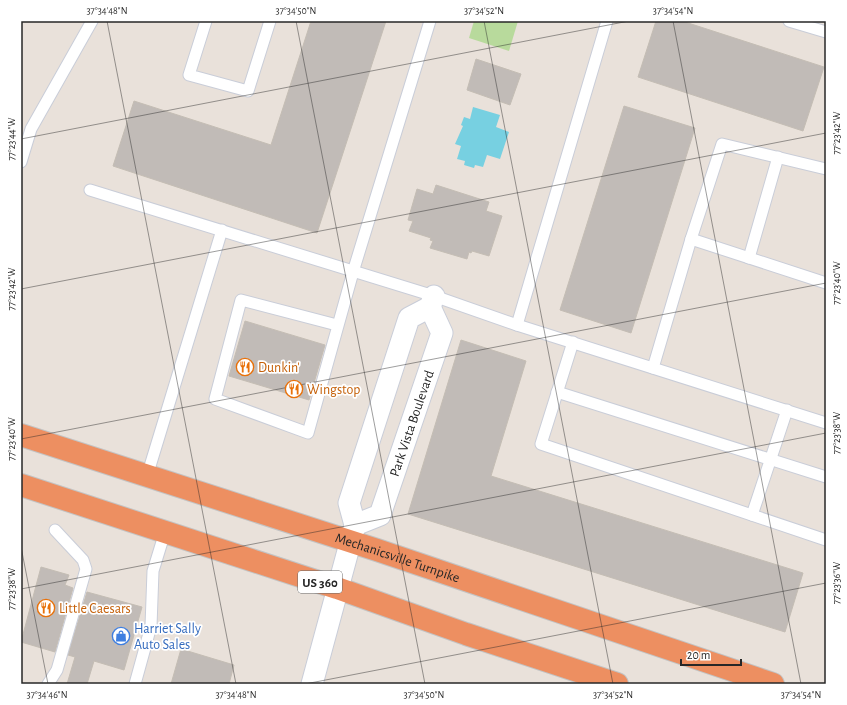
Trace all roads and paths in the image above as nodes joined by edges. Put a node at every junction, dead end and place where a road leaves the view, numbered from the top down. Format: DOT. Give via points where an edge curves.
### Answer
graph roads {
  1 [pos="92,21"];
  2 [pos="206,21"];
  3 [pos="270,21"];
  4 [pos="430,21"];
  5 [pos="607,21"];
  6 [pos="789,21"];
  7 [pos="826,32"];
  8 [pos="778,157"];
  9 [pos="21,162"];
  10 [pos="826,169"];
  11 [pos="90,190"];
  12 [pos="222,230"];
  13 [pos="691,239"];
  14 [pos="749,258"];
  15 [pos="353,272"];
  16 [pos="826,283"];
  17 [pos="432,302"];
  18 [pos="337,325"];
  19 [pos="517,325"];
  20 [pos="573,342"];
  21 [pos="653,368"];
  22 [pos="557,392"];
  23 [pos="787,410"];
  24 [pos="826,423"];
  25 [pos="21,435"];
  26 [pos="771,460"];
  27 [pos="147,476"];
  28 [pos="826,477"];
  29 [pos="21,485"];
  30 [pos="752,515"];
  31 [pos="54,530"];
  32 [pos="165,532"];
  33 [pos="352,533"];
  34 [pos="826,540"];
  35 [pos="337,588"];
  36 [pos="48,684"];
  37 [pos="135,684"];
  38 [pos="312,684"];
  39 [pos="617,684"];
  40 [pos="773,684"];
  1 -- 9 [label="lane" via="31,129"];
  2 -- 3 [label="lane" via="189,75 248,91"];
  4 -- 15 [label="lane"];
  5 -- 19 [label="lane"];
  6 -- 7 [label="lane"];
  8 -- 10 [label="lane"];
  8 -- 13 [label="lane" via="722,144"];
  8 -- 14 [label="lane"];
  11 -- 12 [label="lane"];
  12 -- 15 [label="lane"];
  12 -- 27 [label="lane"];
  13 -- 14 [label="lane"];
  13 -- 21 [label="lane"];
  14 -- 16 [label="lane"];
  15 -- 17 [label="lane"];
  15 -- 18 [label="lane"];
  17 -- 19 [label="lane"];
  17 -- 33 [label="street" via="409,318 349,504"];
  17 -- 33 [label="street, Park Vista Boulevard" via="442,333 380,515"];
  18 -- 18 [label="lane" via="308,433 215,399 241,300"];
  19 -- 20 [label="lane"];
  20 -- 21 [label="lane"];
  20 -- 22 [label="lane"];
  21 -- 23 [label="lane"];
  22 -- 26 [label="lane"];
  22 -- 30 [label="lane" via="540,444"];
  23 -- 24 [label="lane"];
  23 -- 26 [label="lane"];
  25 -- 27 [label="highway, Mechanicsville Turnpike"];
  26 -- 28 [label="lane"];
  26 -- 30 [label="lane"];
  27 -- 33 [label="highway, Mechanicsville Turnpike"];
  29 -- 32 [label="highway, US 360"];
  30 -- 34 [label="lane"];
  31 -- 36 [label="lane" via="83,560 86,569 57,670"];
  32 -- 35 [label="highway, US 360"];
  32 -- 37 [label="lane" via="153,571 151,626"];
  33 -- 35 [label="street"];
  33 -- 40 [label="highway, Mechanicsville Turnpike"];
  35 -- 38 [label="street"];
  35 -- 39 [label="highway, US 360"];
}
